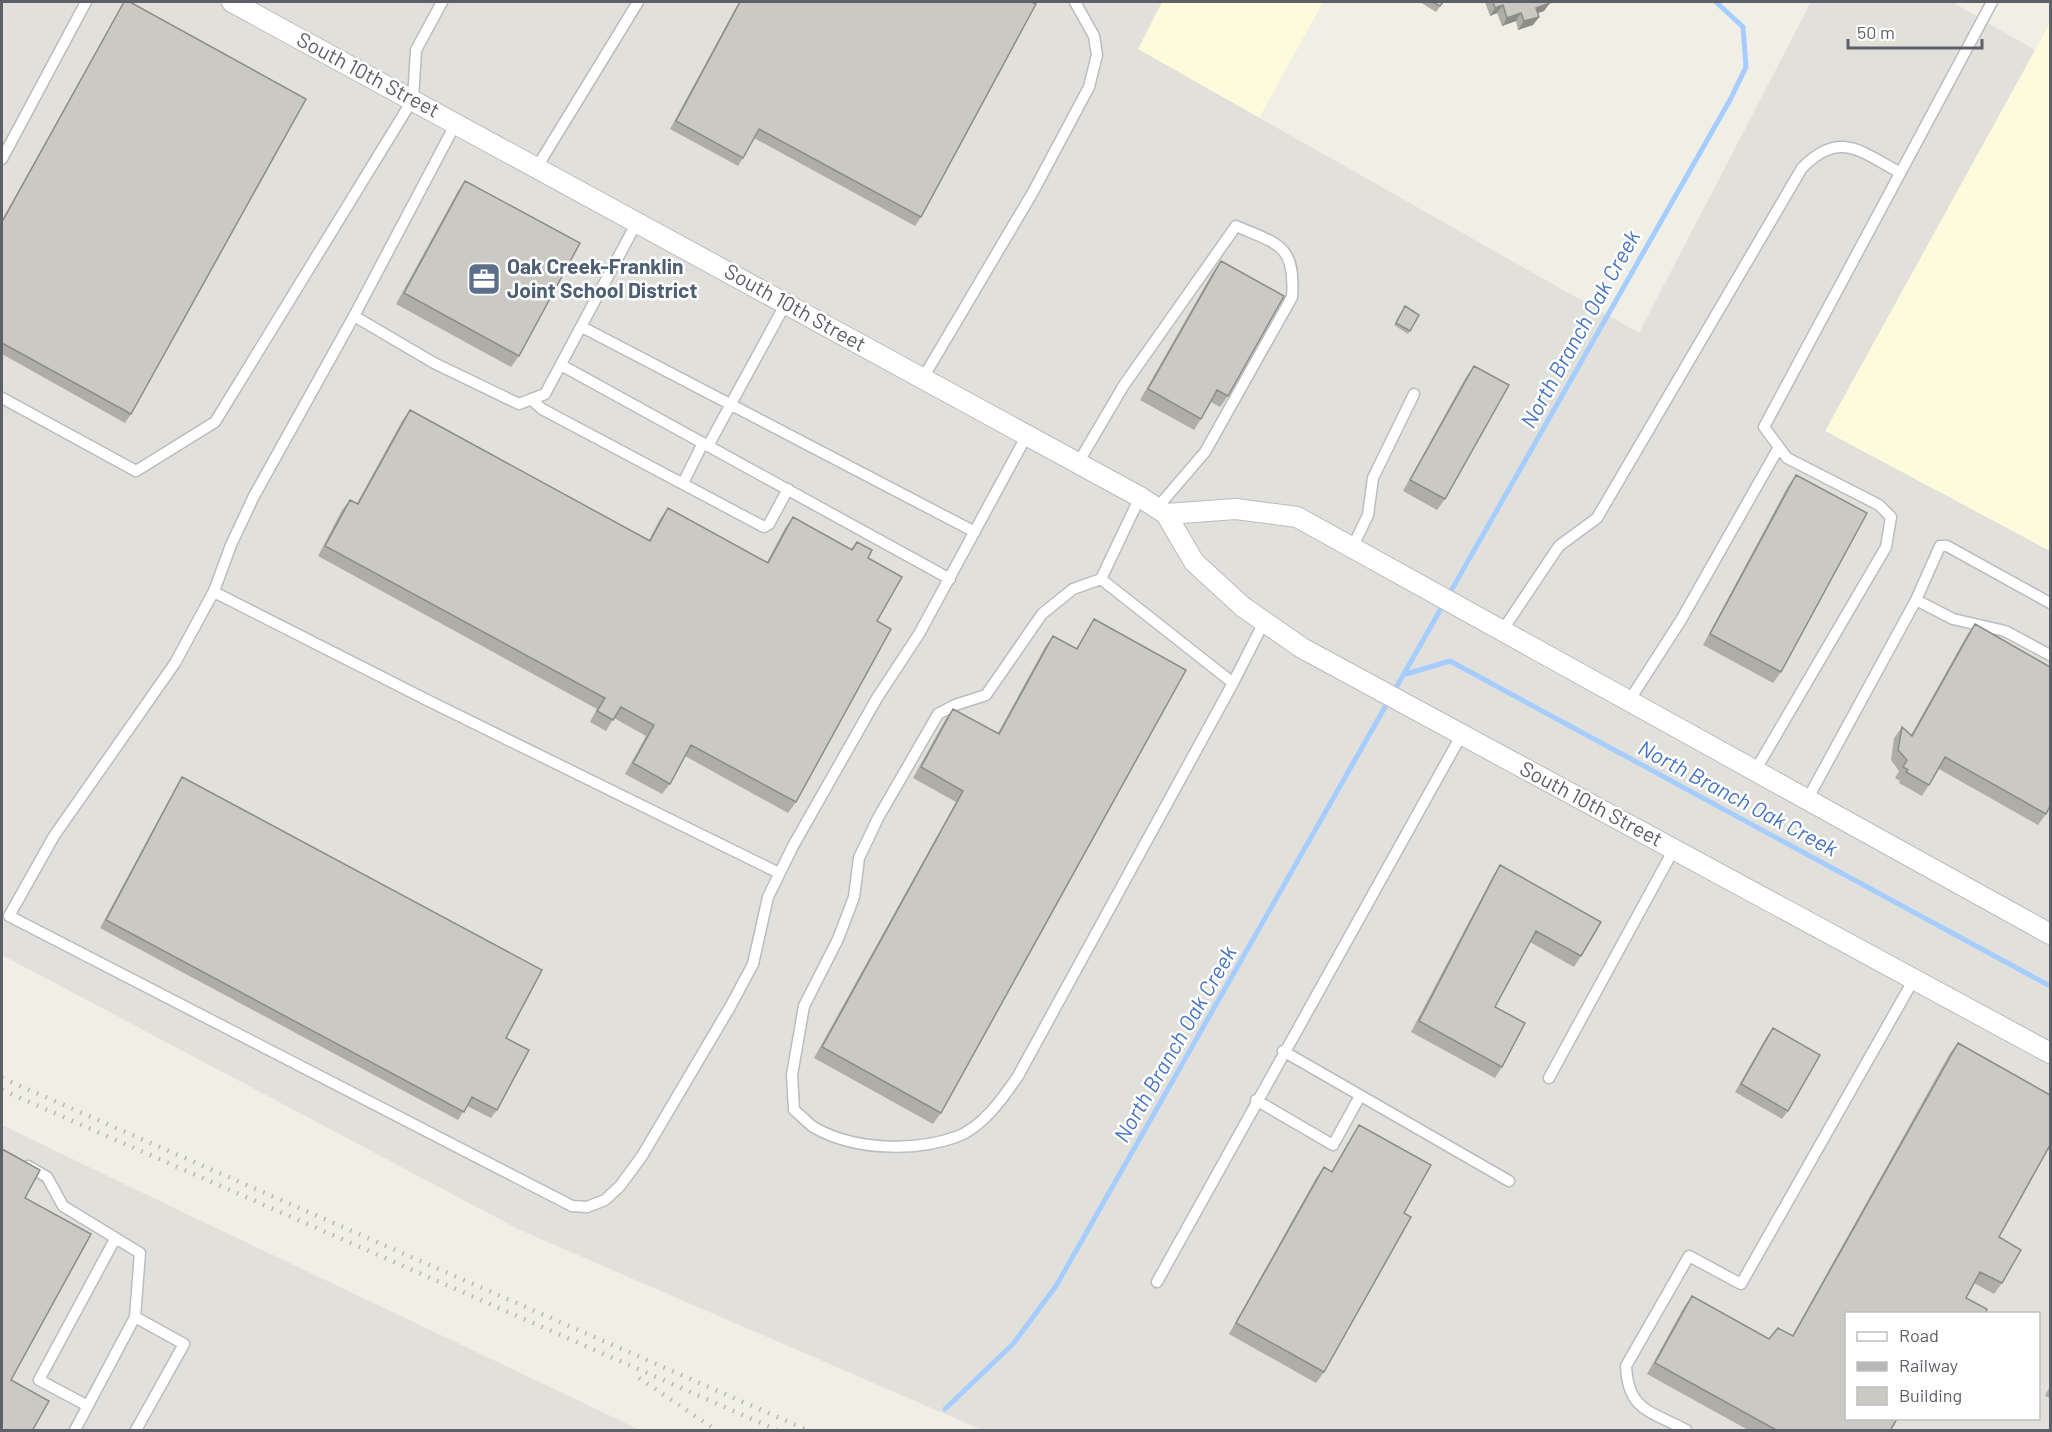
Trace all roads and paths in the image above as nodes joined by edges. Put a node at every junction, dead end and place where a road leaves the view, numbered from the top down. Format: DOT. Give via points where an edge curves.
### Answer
graph roads {
  1 [pos="86,2"];
  2 [pos="232,2"];
  3 [pos="442,2"];
  4 [pos="638,2"];
  5 [pos="1075,2"];
  6 [pos="1992,2"];
  7 [pos="413,99"];
  8 [pos="456,123"];
  9 [pos="2,159"];
  10 [pos="537,167"];
  11 [pos="1899,172"];
  12 [pos="637,222"];
  13 [pos="786,303"];
  14 [pos="354,316"];
  15 [pos="582,327"];
  16 [pos="561,365"];
  17 [pos="923,378"];
  18 [pos="1414,394"];
  19 [pos="2,398"];
  20 [pos="531,399"];
  21 [pos="731,405"];
  22 [pos="1027,435"];
  23 [pos="706,444"];
  24 [pos="1779,447"];
  25 [pos="1078,463"];
  26 [pos="683,483"];
  27 [pos="788,489"];
  28 [pos="1140,497"];
  29 [pos="1162,511"];
  30 [pos="975,532"];
  31 [pos="1352,548"];
  32 [pos="950,579"];
  33 [pos="1101,579"];
  34 [pos="214,592"];
  35 [pos="1916,600"];
  36 [pos="2050,603"];
  37 [pos="1264,622"];
  38 [pos="1502,630"];
  39 [pos="2050,655"];
  40 [pos="1233,683"];
  41 [pos="1629,701"];
  42 [pos="1462,734"];
  43 [pos="1755,771"];
  44 [pos="1807,800"];
  45 [pos="1674,849"];
  46 [pos="779,873"];
  47 [pos="2050,934"];
  48 [pos="1914,979"];
  49 [pos="1283,1052"];
  50 [pos="2050,1053"];
  51 [pos="1549,1078"];
  52 [pos="1360,1096"];
  53 [pos="1256,1100"];
  54 [pos="20,1162"];
  55 [pos="1509,1181"];
  56 [pos="115,1239"];
  57 [pos="1157,1282"];
  58 [pos="135,1317"];
  59 [pos="88,1406"];
  60 [pos="75,1431"];
  61 [pos="136,1431"];
  62 [pos="1686,1431"];
  1 -- 9 [label="lane"];
  2 -- 7 [label="street, South 10th Street"];
  3 -- 7 [label="lane" via="416,50"];
  4 -- 10 [label="lane"];
  5 -- 17 [label="lane" via="1094,36 1097,55 1089,87 1033,192"];
  6 -- 11 [label="lane"];
  7 -- 8 [label="street, South 10th Street"];
  7 -- 19 [label="lane" via="215,422 136,471"];
  8 -- 10 [label="street, South 10th Street"];
  8 -- 14 [label="lane"];
  10 -- 12 [label="street, South 10th Street"];
  11 -- 24 [label="lane" via="1764,427"];
  11 -- 38 [label="lane" via="1860,151 1838,145 1817,153 1802,168 1597,518 1559,546"];
  12 -- 13 [label="street, South 10th Street"];
  12 -- 15 [label="lane"];
  13 -- 17 [label="street, South 10th Street"];
  13 -- 21 [label="lane"];
  14 -- 20 [label="lane" via="434,363 519,404"];
  14 -- 34 [label="lane" via="254,496"];
  15 -- 16 [label="lane"];
  15 -- 21 [label="lane"];
  16 -- 20 [label="lane" via="545,394"];
  16 -- 23 [label="lane"];
  17 -- 22 [label="street, South 10th Street"];
  18 -- 31 [label="lane" via="1373,478 1368,515"];
  20 -- 26 [label="lane" via="542,409"];
  21 -- 23 [label="lane"];
  21 -- 30 [label="lane"];
  22 -- 25 [label="street, South 10th Street"];
  22 -- 30 [label="lane"];
  23 -- 26 [label="lane"];
  23 -- 27 [label="lane"];
  24 -- 41 [label="lane" via="1681,621"];
  24 -- 43 [label="lane" via="1787,458 1879,505 1891,517 1886,547"];
  25 -- 28 [label="street, South 10th Street"];
  25 -- 29 [label="lane" via="1124,385 1236,226 1272,242 1289,255 1294,276 1292,297 1204,452"];
  26 -- 27 [label="lane" via="764,527"];
  27 -- 32 [label="lane"];
  28 -- 29 [label="street, South 10th Street"];
  28 -- 33 [label="lane"];
  29 -- 31 [label="street" via="1236,509 1297,517"];
  29 -- 37 [label="street, South 10th Street" via="1194,562"];
  30 -- 32 [label="lane"];
  31 -- 38 [label="street"];
  32 -- 46 [label="lane" via="877,698"];
  33 -- 40 [label="lane"];
  33 -- 40 [label="lane" via="1073,589 1042,614 986,695 938,714 878,818 860,858 854,897 842,928 804,1006 792,1075 794,1110 814,1128 872,1145 919,1144 958,1137 995,1109 1018,1076"];
  34 -- 46 [label="lane"];
  34 -- 46 [label="lane" via="175,663 54,836 9,916 572,1206 587,1208 605,1200 642,1156 753,964 768,897"];
  35 -- 36 [label="lane" via="1940,546 1947,546"];
  35 -- 39 [label="lane" via="1953,619 2005,631"];
  35 -- 44 [label="lane"];
  37 -- 40 [label="lane"];
  37 -- 42 [label="street, South 10th Street" via="1302,648"];
  38 -- 41 [label="street"];
  41 -- 43 [label="street"];
  42 -- 45 [label="street, South 10th Street"];
  42 -- 49 [label="lane"];
  43 -- 44 [label="street"];
  44 -- 47 [label="street"];
  45 -- 48 [label="street, South 10th Street"];
  45 -- 51 [label="lane"];
  48 -- 50 [label="street, South 10th Street"];
  48 -- 62 [label="lane" via="1741,1284 1689,1256 1626,1366 1627,1384 1635,1403"];
  49 -- 52 [label="lane"];
  49 -- 53 [label="lane"];
  52 -- 53 [label="lane" via="1333,1145"];
  52 -- 55 [label="lane"];
  53 -- 57 [label="lane"];
  54 -- 56 [label="lane" via="47,1177 63,1206"];
  56 -- 58 [label="lane" via="140,1253"];
  56 -- 59 [label="lane" via="39,1380"];
  58 -- 59 [label="lane"];
  58 -- 61 [label="lane" via="184,1344"];
  59 -- 60 [label="lane"];
}
